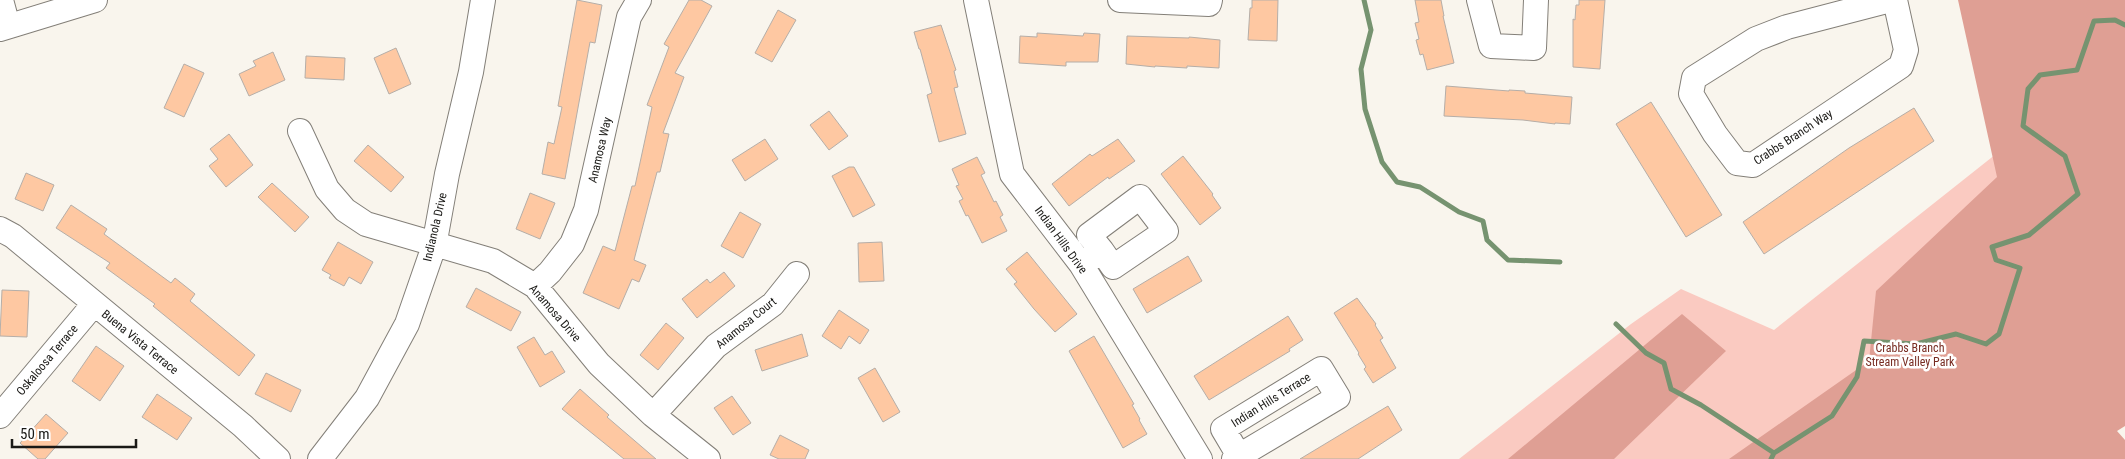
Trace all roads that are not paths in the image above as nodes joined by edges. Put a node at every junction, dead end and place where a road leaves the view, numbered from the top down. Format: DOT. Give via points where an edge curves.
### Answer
graph roads {
  1 [pos="1,0"];
  2 [pos="96,0"];
  3 [pos="484,0"];
  4 [pos="638,0"];
  5 [pos="980,0"];
  6 [pos="1120,0"];
  7 [pos="1210,0"];
  8 [pos="1479,0"];
  9 [pos="1536,0"];
  10 [pos="1893,0"];
  11 [pos="58,5"];
  12 [pos="4,28"];
  13 [pos="300,131"];
  14 [pos="0,229"];
  15 [pos="434,246"];
  16 [pos="1102,251"];
  17 [pos="1081,264"];
  18 [pos="797,274"];
  19 [pos="534,286"];
  20 [pos="94,304"];
  21 [pos="0,416"];
  22 [pos="653,416"];
  23 [pos="278,459"];
  24 [pos="320,459"];
  25 [pos="708,459"];
  26 [pos="1200,459"];
  1 -- 12 [label="street"];
  2 -- 11 [label="street"];
  3 -- 15 [label="street, Indianola Drive"];
  4 -- 19 [label="street, Anamosa Way" via="629,18 586,210 572,244"];
  5 -- 17 [label="street, Indian Hills Drive" via="1012,174"];
  6 -- 7 [label="street" via="1209,4"];
  8 -- 9 [label="street" via="1490,46 1534,48"];
  10 -- 10 [label="street, Crabbs Branch Way" via="1906,50 1901,66 1753,165 1737,163 1691,94 1694,78 1756,39"];
  11 -- 12 [label="street"];
  13 -- 15 [label="street, Anamosa Drive" via="327,189 345,210 366,224"];
  14 -- 20 [label="street, Buena Vista Terrace" via="13,236"];
  15 -- 19 [label="street, Anamosa Drive" via="493,261"];
  15 -- 24 [label="street, Indianola Drive" via="407,324 367,398"];
  16 -- 17 [label="street"];
  17 -- 26 [label="street, Indian Hills Drive"];
  18 -- 22 [label="street, Anamosa Court" via="773,304 716,346"];
  19 -- 22 [label="street, Anamosa Drive" via="599,364"];
  20 -- 21 [label="street, Oskaloosa Terrace"];
  20 -- 23 [label="street, Buena Vista Terrace" via="243,426"];
  22 -- 25 [label="street, Anamosa Drive"];
}
